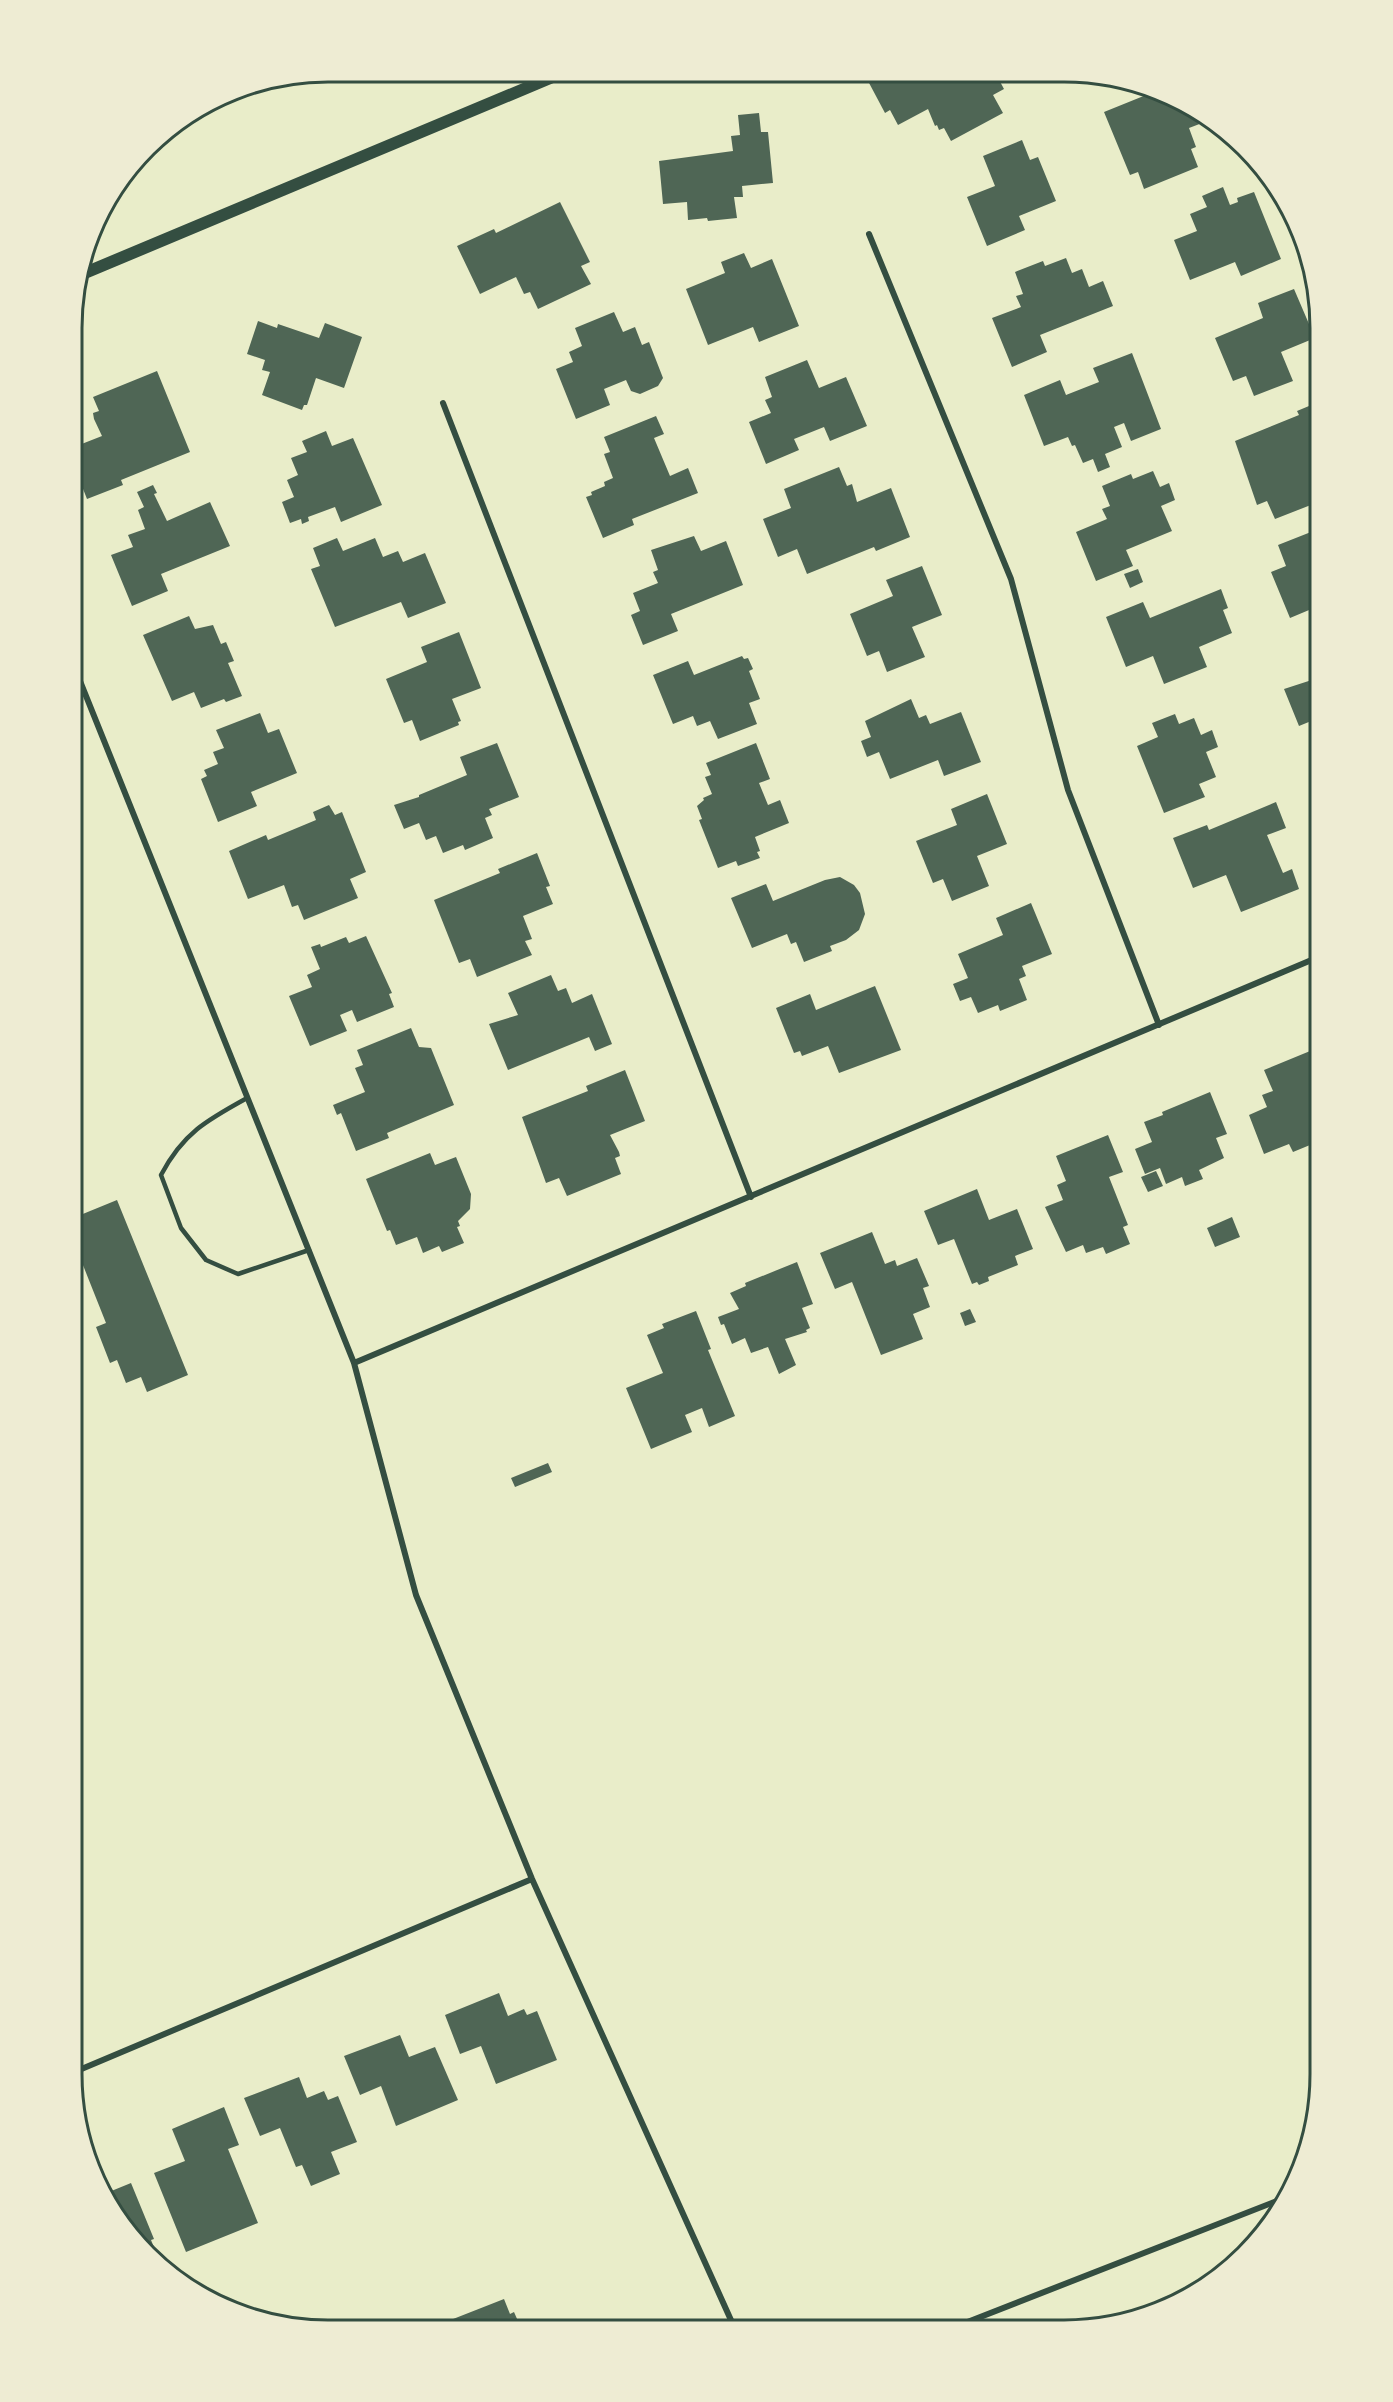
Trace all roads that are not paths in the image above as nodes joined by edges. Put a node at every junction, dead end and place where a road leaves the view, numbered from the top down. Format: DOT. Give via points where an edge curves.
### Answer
graph roads {
  1 [pos="543,82"];
  2 [pos="869,234"];
  3 [pos="89,271"];
  4 [pos="443,403"];
  5 [pos="82,686"];
  6 [pos="1310,961"];
  7 [pos="1159,1025"];
  8 [pos="247,1098"];
  9 [pos="751,1197"];
  10 [pos="309,1250"];
  11 [pos="354,1363"];
  12 [pos="532,1879"];
  13 [pos="82,2069"];
  14 [pos="1275,2202"];
  15 [pos="731,2320"];
  16 [pos="972,2320"];
  1 -- 3 [label="main road"];
  2 -- 7 [label="street" via="1011,579 1068,790"];
  4 -- 9 [label="street"];
  5 -- 8 [label="street"];
  6 -- 7 [label="street"];
  7 -- 9 [label="street"];
  8 -- 10 [label="street"];
  8 -- 10 [label="lane" via="206,1121 174,1151 161,1175 182,1228 206,1260 238,1274"];
  9 -- 11 [label="street"];
  10 -- 11 [label="street"];
  11 -- 12 [label="street" via="416,1595"];
  12 -- 13 [label="street"];
  12 -- 15 [label="street"];
  14 -- 16 [label="street"];
}
